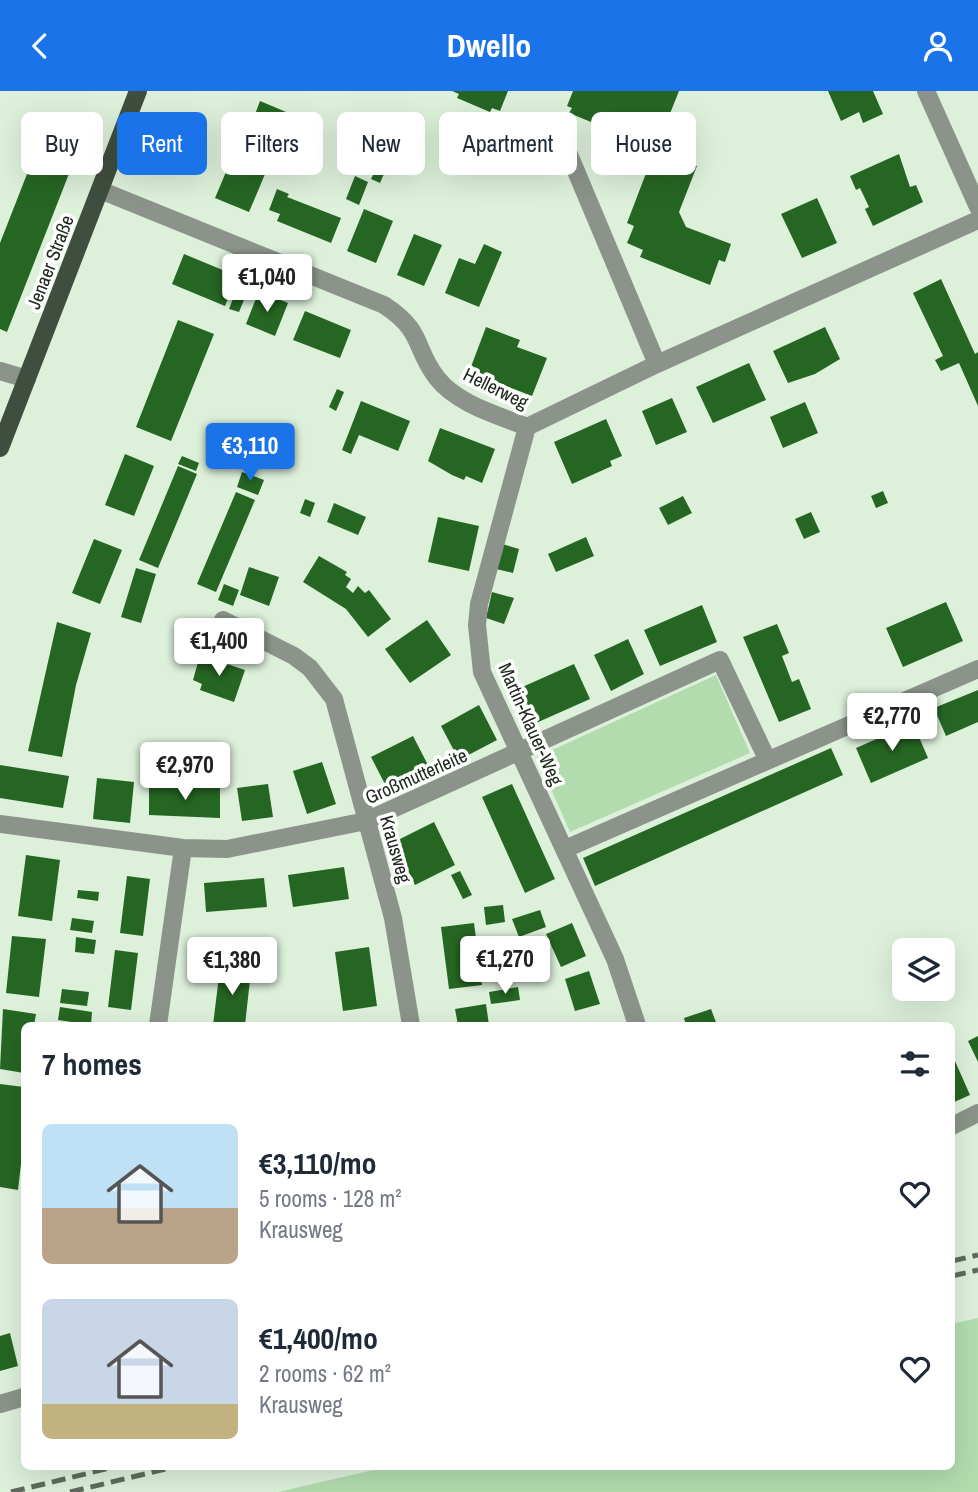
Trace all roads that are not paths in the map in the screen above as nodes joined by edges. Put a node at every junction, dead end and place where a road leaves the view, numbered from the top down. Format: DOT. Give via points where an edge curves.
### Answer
graph roads {
  1 [pos="138,91"];
  2 [pos="926,91"];
  3 [pos="577,173"];
  4 [pos="100,190"];
  5 [pos="978,207"];
  6 [pos="978,220"];
  7 [pos="657,364"];
  8 [pos="0,371"];
  9 [pos="27,379"];
  10 [pos="527,427"];
  11 [pos="0,447"];
  12 [pos="223,620"];
  13 [pos="978,669"];
  14 [pos="520,753"];
  15 [pos="767,759"];
  16 [pos="366,821"];
  17 [pos="0,824"];
  18 [pos="183,848"];
  19 [pos="565,849"];
  20 [pos="158,1022"];
  21 [pos="410,1022"];
  22 [pos="636,1022"];
  23 [pos="978,1113"];
  24 [pos="955,1124"];
  25 [pos="21,1398"];
  26 [pos="0,1404"];
  1 -- 4 [label="main road, Jenaer Straße"];
  2 -- 5 [label="street"];
  3 -- 7 [label="street"];
  4 -- 9 [label="main road, Jenaer Straße"];
  4 -- 10 [label="street, Hellerweg" via="384,305 412,327 436,377 452,393"];
  6 -- 7 [label="street, Hellerweg"];
  7 -- 10 [label="street, Hellerweg"];
  8 -- 9 [label="street"];
  9 -- 11 [label="main road, Jenaer Straße"];
  10 -- 14 [label="street, Martin-Klauer-Weg" via="477,625 482,672"];
  12 -- 16 [label="street, Krausweg" via="294,656 323,683 341,717"];
  13 -- 15 [label="street"];
  14 -- 15 [label="street, Großmutterleite" via="720,660"];
  14 -- 16 [label="street, Großmutterleite"];
  14 -- 19 [label="street, Martin-Klauer-Weg"];
  15 -- 19 [label="street"];
  16 -- 18 [label="street, Großmutterleite" via="262,844"];
  16 -- 21 [label="street, Krausweg" via="393,918"];
  17 -- 18 [label="street, Großmutterleite"];
  18 -- 20 [label="street"];
  19 -- 22 [label="street, Martin-Klauer-Weg" via="615,959"];
  23 -- 24 [label="street"];
  25 -- 26 [label="street"];
}
